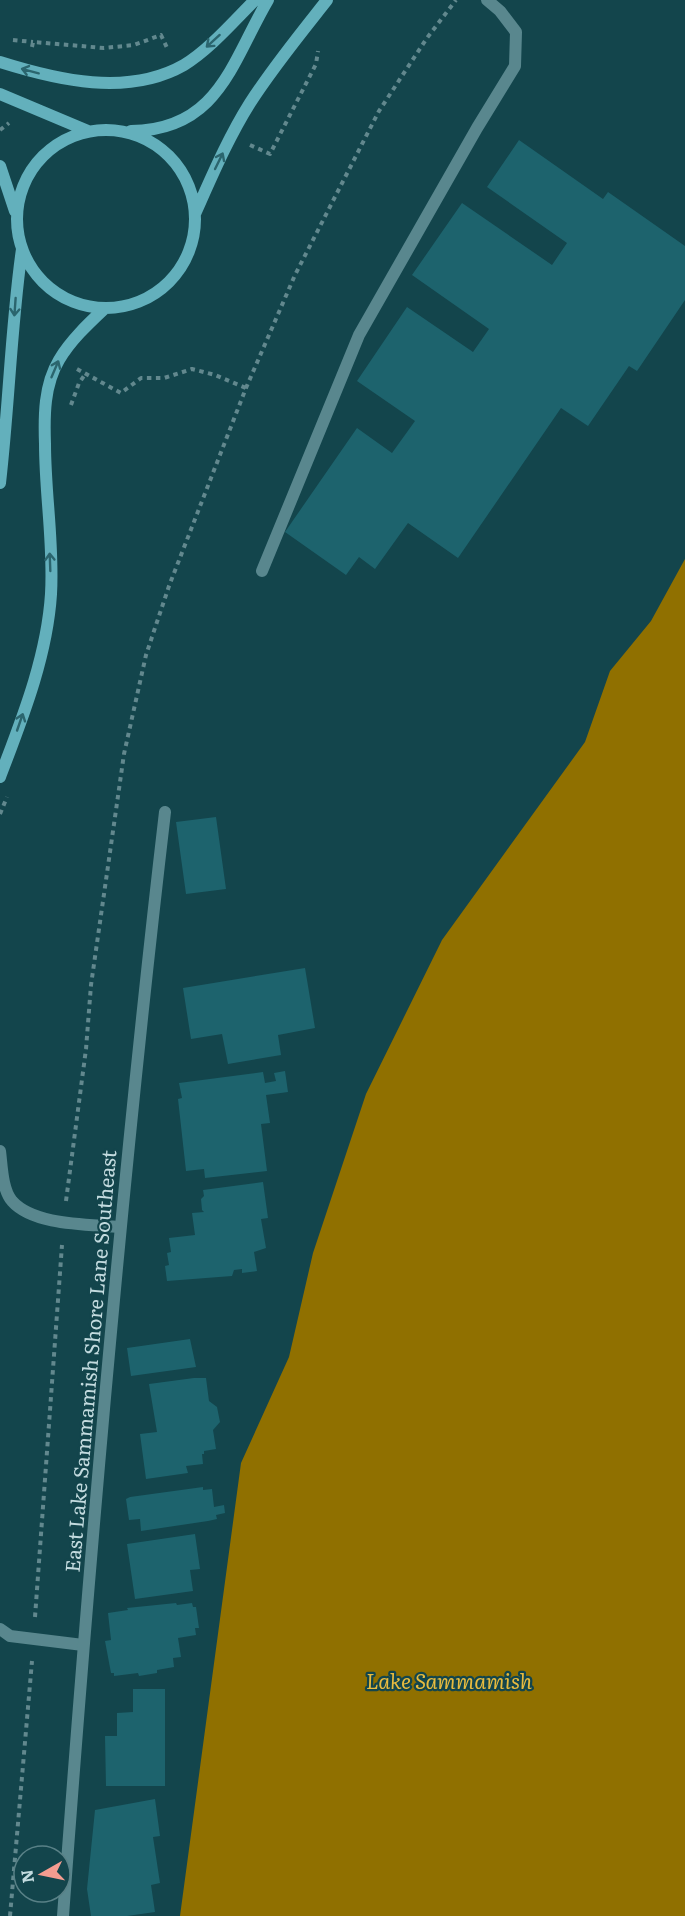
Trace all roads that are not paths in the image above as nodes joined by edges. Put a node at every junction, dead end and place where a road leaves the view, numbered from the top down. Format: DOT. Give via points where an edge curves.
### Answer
graph roads {
  1 [pos="255,0"];
  2 [pos="268,0"];
  3 [pos="327,0"];
  4 [pos="487,0"];
  5 [pos="0,62"];
  6 [pos="0,94"];
  7 [pos="88,131"];
  8 [pos="120,131"];
  9 [pos="0,166"];
  10 [pos="195,214"];
  11 [pos="17,218"];
  12 [pos="22,249"];
  13 [pos="104,309"];
  14 [pos="0,483"];
  15 [pos="262,571"];
  16 [pos="0,777"];
  17 [pos="165,812"];
  18 [pos="0,1151"];
  19 [pos="120,1227"];
  20 [pos="0,1629"];
  21 [pos="83,1645"];
  22 [pos="63,1916"];
  1 -- 5 [label="main road, one-way" via="183,65 158,75 128,82 90,82"];
  2 -- 8 [label="main road" via="231,72 204,104 176,123"];
  10 -- 3 [label="main road, one-way" via="250,103"];
  4 -- 15 [label="street" via="516,32 515,66 358,335"];
  6 -- 7 [label="main road"];
  7 -- 8 [label="main road"];
  7 -- 11 [label="main road" via="66,139 46,153 30,172 20,194"];
  8 -- 10 [label="main road" via="143,137 164,150 180,169"];
  9 -- 11 [label="main road"];
  10 -- 13 [label="main road" via="192,244 180,270 159,291 133,304"];
  11 -- 12 [label="main road"];
  12 -- 13 [label="main road" via="34,272 54,291 77,304"];
  12 -- 14 [label="main road, one-way"];
  16 -- 13 [label="main road, one-way" via="35,676 48,620 51,564 45,406 51,377 59,359"];
  17 -- 19 [label="street, East Lake Sammamish Shore Lane Southeast"];
  18 -- 19 [label="street" via="11,1200 25,1211 41,1219"];
  19 -- 21 [label="street, East Lake Sammamish Shore Lane Southeast"];
  20 -- 21 [label="street" via="10,1636"];
  21 -- 22 [label="street, East Lake Sammamish Shore Lane Southeast"];
}
